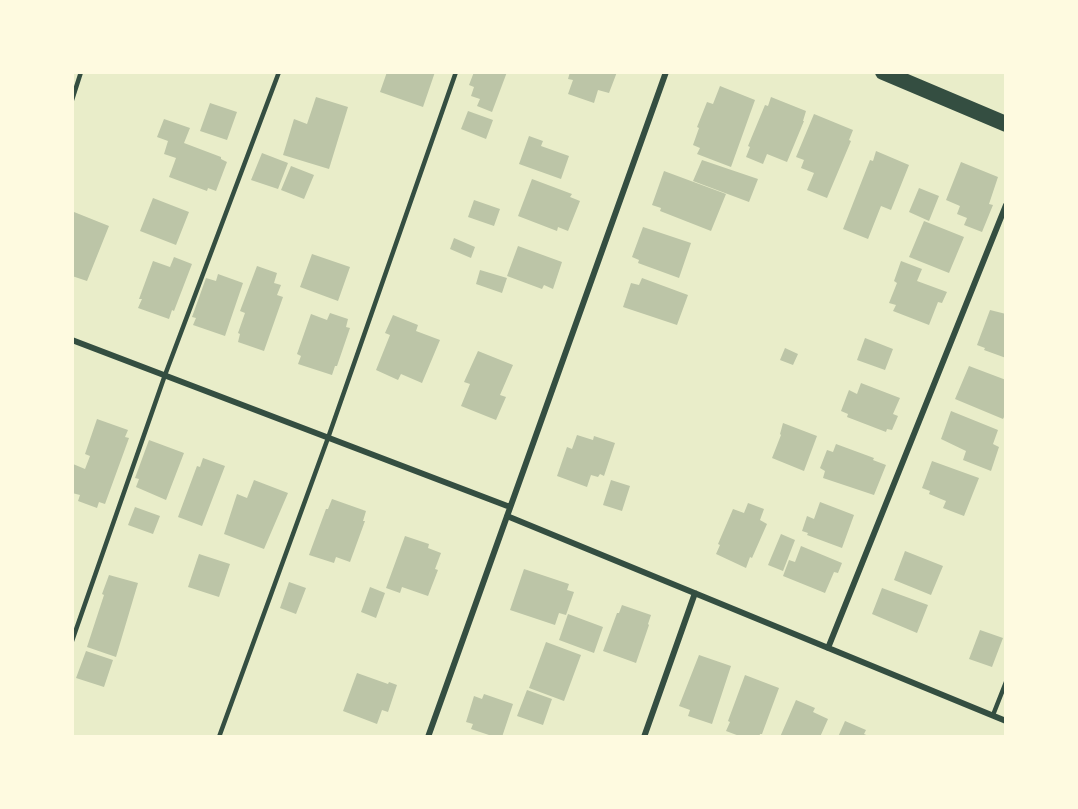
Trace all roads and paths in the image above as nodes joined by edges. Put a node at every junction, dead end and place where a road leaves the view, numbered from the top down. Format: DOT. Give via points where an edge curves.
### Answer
graph roads {
  1 [pos="81,72"];
  2 [pos="279,72"];
  3 [pos="456,72"];
  4 [pos="666,72"];
  5 [pos="883,72"];
  6 [pos="72,100"];
  7 [pos="1006,124"];
  8 [pos="1006,205"];
  9 [pos="72,340"];
  10 [pos="165,375"];
  11 [pos="328,438"];
  12 [pos="510,507"];
  13 [pos="507,516"];
  14 [pos="695,593"];
  15 [pos="72,641"];
  16 [pos="828,648"];
  17 [pos="1006,682"];
  18 [pos="993,715"];
  19 [pos="1006,721"];
  20 [pos="219,737"];
  21 [pos="428,737"];
  22 [pos="644,737"];
  1 -- 6 [label="lane"];
  2 -- 10 [label="lane"];
  3 -- 11 [label="lane"];
  4 -- 12 [label="street"];
  5 -- 7 [label="highway"];
  8 -- 16 [label="street"];
  9 -- 10 [label="street"];
  10 -- 11 [label="street"];
  10 -- 15 [label="lane"];
  11 -- 12 [label="street"];
  11 -- 20 [label="lane"];
  12 -- 13 [label="street"];
  13 -- 14 [label="street"];
  13 -- 21 [label="street"];
  14 -- 16 [label="street"];
  14 -- 22 [label="street"];
  16 -- 18 [label="street"];
  17 -- 18 [label="lane"];
  18 -- 19 [label="street"];
}
